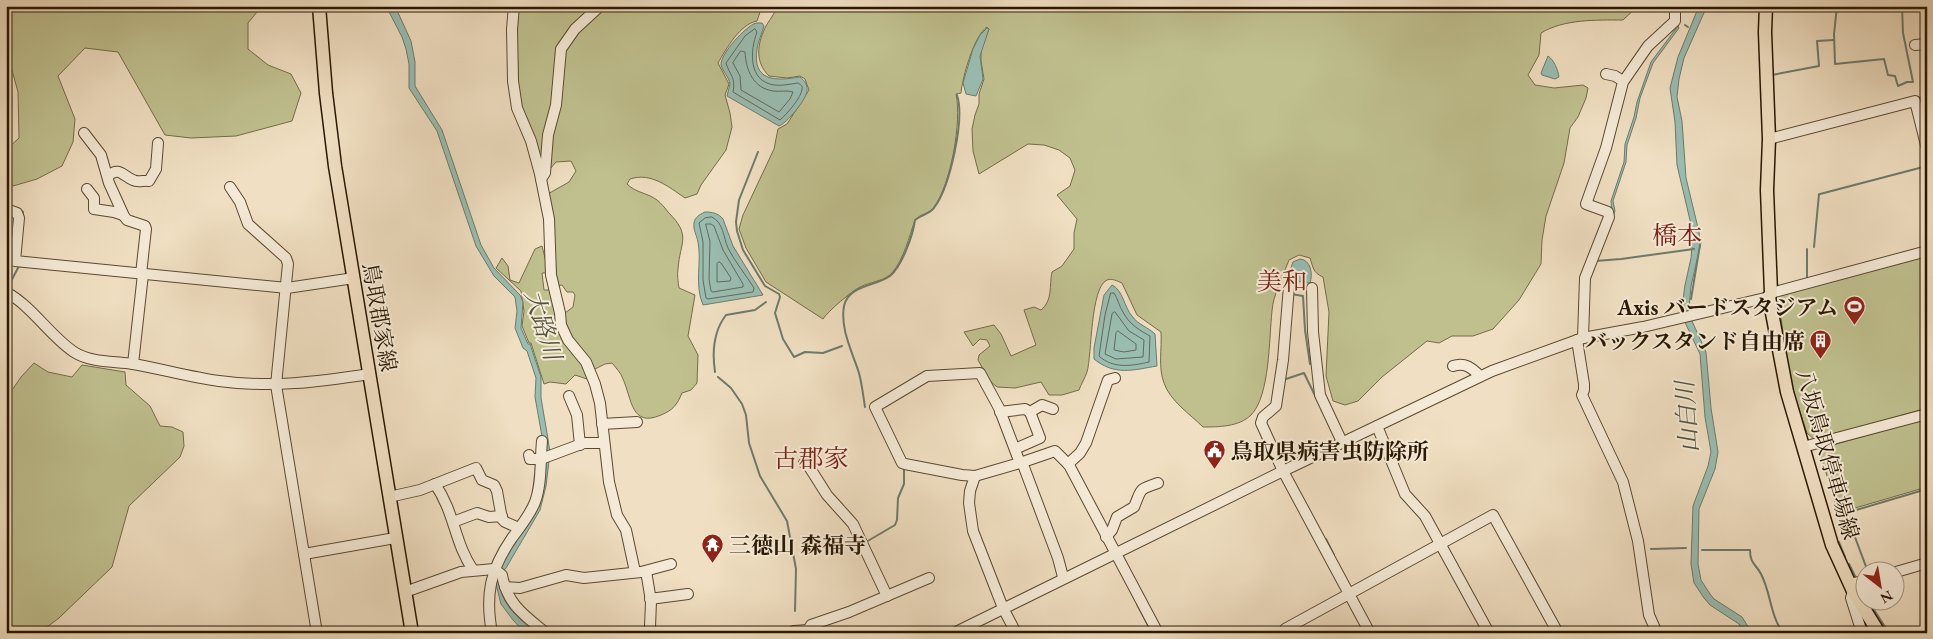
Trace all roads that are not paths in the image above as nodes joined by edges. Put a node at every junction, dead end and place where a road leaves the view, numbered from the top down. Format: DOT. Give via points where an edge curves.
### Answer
graph roads {
  1 [pos="320,6"];
  2 [pos="514,6"];
  3 [pos="600,6"];
  4 [pos="1674,6"];
  5 [pos="1766,6"];
  6 [pos="1927,44"];
  7 [pos="1915,45"];
  8 [pos="1606,74"];
  9 [pos="1624,81"];
  10 [pos="84,133"];
  11 [pos="1769,139"];
  12 [pos="158,143"];
  13 [pos="1927,149"];
  14 [pos="108,176"];
  15 [pos="541,179"];
  16 [pos="230,187"];
  17 [pos="87,189"];
  18 [pos="6,209"];
  19 [pos="123,215"];
  20 [pos="1927,251"];
  21 [pos="142,274"];
  22 [pos="354,278"];
  23 [pos="1289,286"];
  24 [pos="287,288"];
  25 [pos="1312,288"];
  26 [pos="6,292"];
  27 [pos="1770,295"];
  28 [pos="1580,339"];
  29 [pos="133,364"];
  30 [pos="1453,366"];
  31 [pos="370,374"];
  32 [pos="1480,376"];
  33 [pos="1115,378"];
  34 [pos="276,385"];
  35 [pos="569,396"];
  36 [pos="1053,409"];
  37 [pos="1000,412"];
  38 [pos="1030,412"];
  39 [pos="1927,414"];
  40 [pos="637,422"];
  41 [pos="602,424"];
  42 [pos="1377,426"];
  43 [pos="542,441"];
  44 [pos="1342,442"];
  45 [pos="604,443"];
  46 [pos="580,444"];
  47 [pos="1803,447"];
  48 [pos="1015,449"];
  49 [pos="529,454"];
  50 [pos="541,459"];
  51 [pos="804,463"];
  52 [pos="1021,463"];
  53 [pos="1068,464"];
  54 [pos="1283,470"];
  55 [pos="974,476"];
  56 [pos="1158,483"];
  57 [pos="435,484"];
  58 [pos="389,497"];
  59 [pos="502,516"];
  60 [pos="453,522"];
  61 [pos="519,528"];
  62 [pos="1106,537"];
  63 [pos="396,538"];
  64 [pos="1440,544"];
  65 [pos="1115,553"];
  66 [pos="304,554"];
  67 [pos="671,564"];
  68 [pos="1927,564"];
  69 [pos="1906,569"];
  70 [pos="473,570"];
  71 [pos="646,571"];
  72 [pos="497,572"];
  73 [pos="635,572"];
  74 [pos="1063,577"];
  75 [pos="929,578"];
  76 [pos="1856,585"];
  77 [pos="505,586"];
  78 [pos="1852,587"];
  79 [pos="405,592"];
  80 [pos="688,594"];
  81 [pos="1350,594"];
  82 [pos="887,596"];
  83 [pos="650,598"];
  84 [pos="1003,608"];
  85 [pos="794,631"];
  86 [pos="317,633"];
  87 [pos="412,633"];
  88 [pos="492,633"];
  89 [pos="546,633"];
  90 [pos="652,633"];
  91 [pos="954,633"];
  92 [pos="1016,633"];
  93 [pos="1158,633"];
  94 [pos="1287,633"];
  95 [pos="1370,633"];
  96 [pos="1489,633"];
  97 [pos="1558,633"];
  98 [pos="1656,633"];
  99 [pos="1862,633"];
  100 [pos="1879,633"];
  1 -- 22 [label="main road, 鳥取郡家線" via="326,93"];
  2 -- 15 [label="street" via="514,90"];
  3 -- 15 [label="street" via="575,29 561,49 556,105 548,136 545,173"];
  4 -- 9 [label="street" via="1675,20 1648,46"];
  5 -- 11 [label="main road, 八坂鳥取停車場線"];
  6 -- 7 [label="street"];
  8 -- 9 [label="street"];
  9 -- 28 [label="street" via="1606,148 1586,204 1608,212 1609,217 1585,278"];
  10 -- 14 [label="street" via="101,155"];
  11 -- 13 [label="street" via="1915,101"];
  11 -- 27 [label="main road, 八坂鳥取停車場線"];
  12 -- 14 [label="street" via="156,169 149,181 133,181 118,171"];
  14 -- 19 [label="street"];
  15 -- 41 [label="street" via="549,219 551,275 561,324 568,340 591,372"];
  16 -- 24 [label="street" via="248,224 286,258"];
  17 -- 19 [label="street" via="94,198 94,209"];
  18 -- 21 [label="street" via="19,218 15,261"];
  19 -- 21 [label="street" via="146,229"];
  20 -- 27 [label="street"];
  21 -- 24 [label="street"];
  21 -- 29 [label="street"];
  22 -- 24 [label="street"];
  22 -- 31 [label="main road, 鳥取郡家線"];
  23 -- 54 [label="street" via="1276,406 1261,423"];
  24 -- 34 [label="street"];
  25 -- 44 [label="street" via="1320,394"];
  26 -- 29 [label="street" via="21,300 74,352 90,359"];
  27 -- 28 [label="street" via="1680,319"];
  27 -- 47 [label="main road, 八坂鳥取停車場線" via="1787,392"];
  28 -- 32 [label="street"];
  28 -- 98 [label="street" via="1582,395 1623,482 1638,542 1649,616"];
  29 -- 34 [label="street" via="218,381"];
  30 -- 32 [label="street" via="1471,367"];
  31 -- 34 [label="street"];
  31 -- 58 [label="main road, 鳥取郡家線"];
  32 -- 42 [label="street"];
  33 -- 53 [label="street" via="1108,380 1086,443"];
  34 -- 66 [label="street"];
  35 -- 46 [label="street" via="577,415"];
  36 -- 38 [label="street" via="1042,405"];
  37 -- 38 [label="street" via="1025,409"];
  37 -- 48 [label="street"];
  37 -- 55 [label="street" via="980,373 927,376 875,407 902,463"];
  38 -- 48 [label="street" via="1040,438"];
  39 -- 47 [label="street"];
  40 -- 41 [label="street"];
  41 -- 45 [label="street"];
  42 -- 44 [label="street"];
  42 -- 64 [label="street" via="1405,494 1425,516"];
  43 -- 50 [label="street"];
  44 -- 54 [label="street"];
  45 -- 46 [label="street"];
  45 -- 73 [label="street" via="609,484 617,515 626,530"];
  46 -- 50 [label="street"];
  47 -- 78 [label="main road, 八坂鳥取停車場線" via="1832,545"];
  48 -- 52 [label="street"];
  49 -- 50 [label="street" via="530,459"];
  50 -- 61 [label="street" via="534,503"];
  51 -- 82 [label="street" via="853,524"];
  52 -- 53 [label="street" via="1055,450"];
  52 -- 55 [label="street"];
  52 -- 74 [label="street"];
  53 -- 62 [label="street"];
  54 -- 65 [label="street"];
  54 -- 81 [label="street"];
  55 -- 84 [label="street" via="969,493 969,514"];
  56 -- 62 [label="street" via="1139,491 1134,507 1117,517"];
  57 -- 58 [label="street"];
  57 -- 59 [label="street" via="476,468 482,480 497,490"];
  57 -- 60 [label="street" via="447,503"];
  58 -- 63 [label="main road, 鳥取郡家線"];
  59 -- 60 [label="street" via="489,518 477,513"];
  59 -- 61 [label="street" via="505,522"];
  60 -- 70 [label="street" via="461,550"];
  61 -- 72 [label="street"];
  62 -- 65 [label="street"];
  63 -- 66 [label="street"];
  63 -- 79 [label="main road, 鳥取郡家線"];
  64 -- 81 [label="street"];
  64 -- 96 [label="street"];
  64 -- 97 [label="street" via="1493,515"];
  65 -- 74 [label="street"];
  65 -- 93 [label="street"];
  66 -- 86 [label="street"];
  67 -- 71 [label="street"];
  68 -- 69 [label="street"];
  70 -- 72 [label="street"];
  70 -- 79 [label="street"];
  71 -- 73 [label="street"];
  71 -- 83 [label="street"];
  72 -- 77 [label="street"];
  72 -- 88 [label="street" via="489,591"];
  73 -- 77 [label="street" via="584,578 566,575 520,588"];
  74 -- 84 [label="street"];
  75 -- 82 [label="street"];
  76 -- 78 [label="street"];
  77 -- 89 [label="street" via="514,605"];
  78 -- 99 [label="street" via="1851,598"];
  78 -- 100 [label="main road, 八坂鳥取停車場線"];
  79 -- 87 [label="main road, 鳥取郡家線"];
  80 -- 83 [label="street"];
  81 -- 94 [label="street" via="1285,629"];
  81 -- 95 [label="street"];
  82 -- 85 [label="street" via="811,625 808,630"];
  83 -- 90 [label="street"];
  84 -- 91 [label="street"];
  84 -- 92 [label="street"];
}
